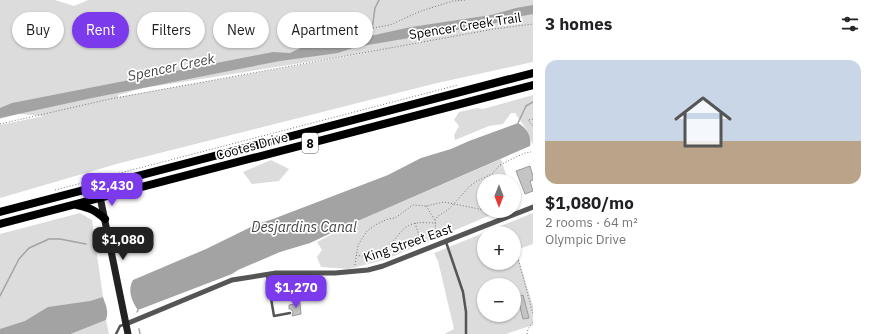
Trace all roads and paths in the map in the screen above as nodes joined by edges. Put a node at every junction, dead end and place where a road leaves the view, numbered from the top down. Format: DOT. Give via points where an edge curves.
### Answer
graph roads {
  1 [pos="466,0"];
  2 [pos="533,24"];
  3 [pos="373,28"];
  4 [pos="533,73"];
  5 [pos="458,85"];
  6 [pos="533,85"];
  7 [pos="533,119"];
  8 [pos="0,124"];
  9 [pos="533,126"];
  10 [pos="531,152"];
  11 [pos="98,187"];
  12 [pos="51,191"];
  13 [pos="101,198"];
  14 [pos="454,203"];
  15 [pos="75,205"];
  16 [pos="426,206"];
  17 [pos="533,207"];
  18 [pos="477,208"];
  19 [pos="0,212"];
  20 [pos="105,219"];
  21 [pos="435,220"];
  22 [pos="415,223"];
  23 [pos="436,223"];
  24 [pos="0,224"];
  25 [pos="420,240"];
  26 [pos="446,242"];
  27 [pos="441,244"];
  28 [pos="356,254"];
  29 [pos="521,270"];
  30 [pos="354,272"];
  31 [pos="267,274"];
  32 [pos="290,313"];
  33 [pos="533,314"];
  34 [pos="533,322"];
  35 [pos="126,324"];
  36 [pos="116,334"];
  37 [pos="128,334"];
  38 [pos="466,334"];
  39 [pos="527,334"];
  1 -- 3 [label="path" via="453,1 420,11 390,25"];
  2 -- 8 [label="path, Spencer Creek Trail" via="110,99"];
  4 -- 11 [label="main road, Cootes Drive / 8"];
  5 -- 12 [label="path"];
  6 -- 13 [label="main road, Cootes Drive / 8"];
  7 -- 9 [label="path" via="528,120"];
  10 -- 14 [label="path" via="514,158 477,181"];
  11 -- 13 [label="main road"];
  11 -- 19 [label="main road, Cootes Drive / 8"];
  13 -- 15 [label="main road, Cootes Drive / 8"];
  13 -- 20 [label="main road"];
  14 -- 16 [label="path" via="444,202"];
  14 -- 18 [label="path"];
  14 -- 21 [label="path"];
  15 -- 20 [label="main road" via="91,209"];
  15 -- 24 [label="main road, Cootes Drive / 8"];
  16 -- 21 [label="path"];
  16 -- 28 [label="path" via="413,205 395,218 382,221 367,230"];
  17 -- 26 [label="street, King Street East"];
  20 -- 35 [label="main road"];
  21 -- 23 [label="path"];
  22 -- 23 [label="path"];
  22 -- 25 [label="path"];
  22 -- 28 [label="path" via="408,226 383,249 367,256"];
  23 -- 27 [label="path" via="436,233"];
  26 -- 27 [label="street, King Street East"];
  26 -- 38 [label="lane" via="464,295"];
  27 -- 30 [label="street, King Street East" via="384,266"];
  28 -- 30 [label="path"];
  29 -- 33 [label="path"];
  30 -- 31 [label="street, King Street East"];
  31 -- 32 [label="lane" via="274,316"];
  31 -- 35 [label="street, King Street East" via="232,280"];
  34 -- 39 [label="path"];
  35 -- 36 [label="lane" via="120,326"];
  35 -- 37 [label="main road"];
}
